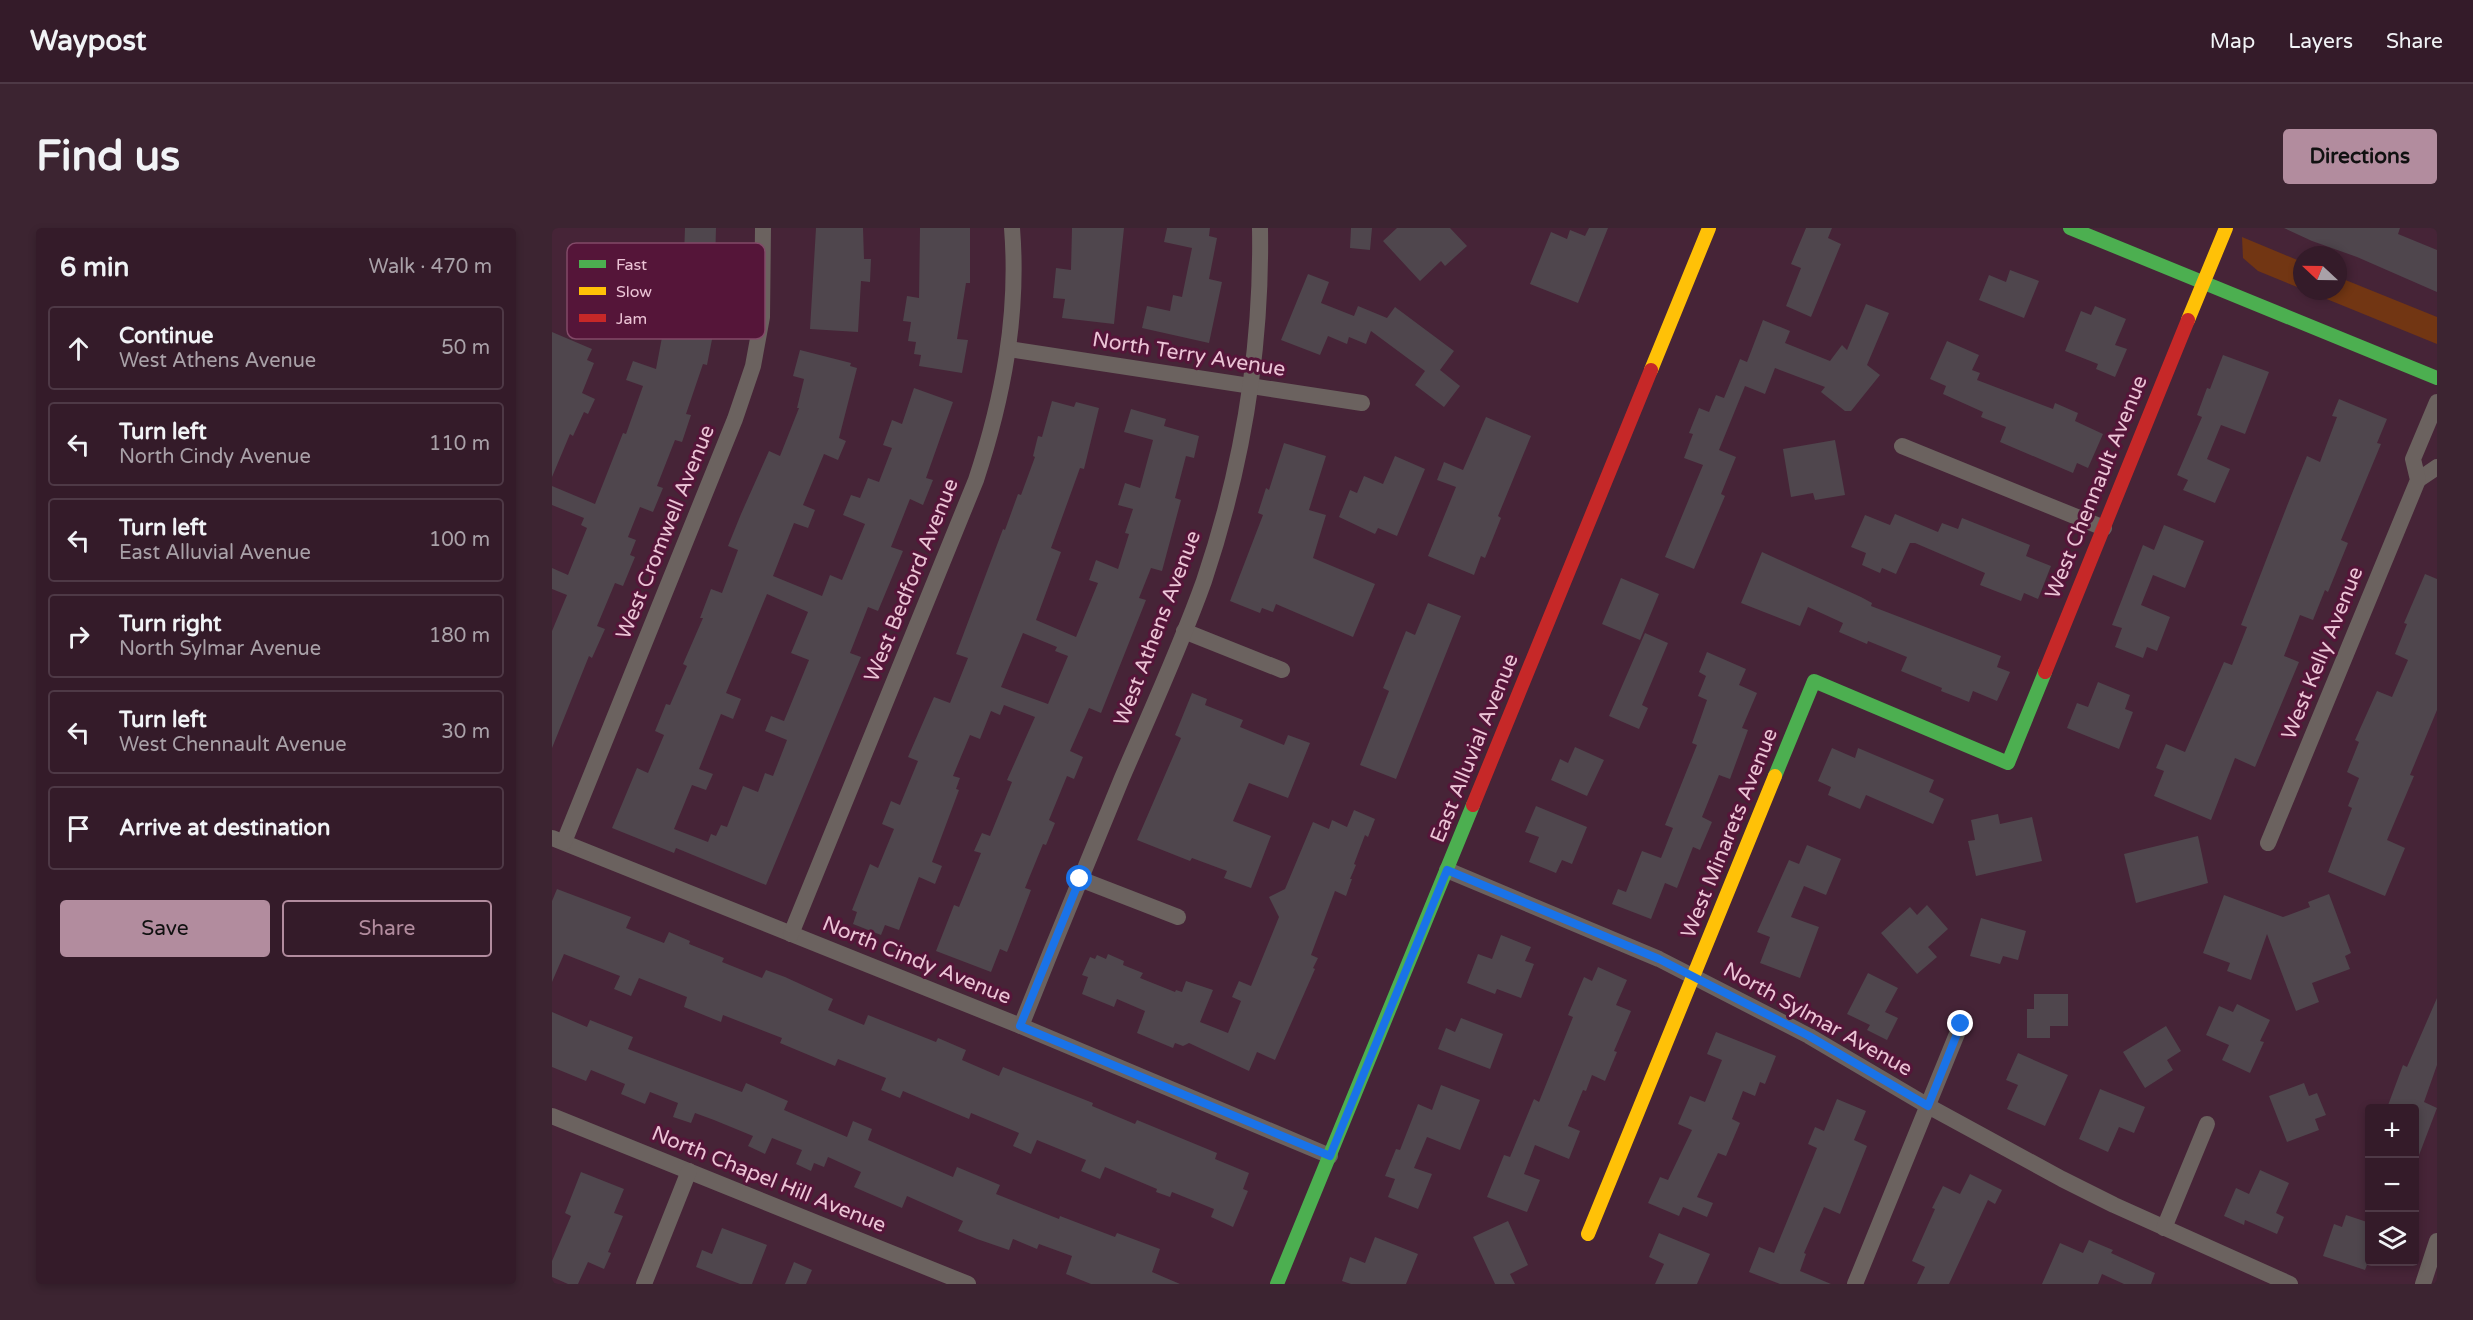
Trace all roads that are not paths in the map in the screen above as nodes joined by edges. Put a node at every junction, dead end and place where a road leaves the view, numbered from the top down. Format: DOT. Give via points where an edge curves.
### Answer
graph roads {
  1 [pos="764,228"];
  2 [pos="1012,228"];
  3 [pos="1260,228"];
  4 [pos="1710,228"];
  5 [pos="2070,228"];
  6 [pos="2226,228"];
  7 [pos="764,243"];
  8 [pos="2204,282"];
  9 [pos="758,339"];
  10 [pos="1009,349"];
  11 [pos="2437,378"];
  12 [pos="1250,386"];
  13 [pos="2437,402"];
  14 [pos="1362,403"];
  15 [pos="1902,446"];
  16 [pos="2437,467"];
  17 [pos="2418,480"];
  18 [pos="2104,528"];
  19 [pos="1184,631"];
  20 [pos="1282,670"];
  21 [pos="1814,681"];
  22 [pos="558,840"];
  23 [pos="2268,843"];
  24 [pos="1447,870"];
  25 [pos="1080,879"];
  26 [pos="1178,917"];
  27 [pos="791,934"];
  28 [pos="1694,977"];
  29 [pos="1961,1024"];
  30 [pos="1020,1026"];
  31 [pos="1928,1106"];
  32 [pos="552,1116"];
  33 [pos="2207,1124"];
  34 [pos="1330,1156"];
  35 [pos="689,1171"];
  36 [pos="2164,1228"];
  37 [pos="1588,1234"];
  38 [pos="2437,1241"];
  39 [pos="644,1284"];
  40 [pos="968,1284"];
  41 [pos="1277,1284"];
  42 [pos="1855,1284"];
  43 [pos="2290,1284"];
  44 [pos="2423,1284"];
  1 -- 7 [label="street, West Cromwell Avenue"];
  2 -- 10 [label="street, West Bedford Avenue"];
  3 -- 12 [label="street, West Athens Avenue"];
  4 -- 24 [label="street, East Alluvial Avenue"];
  5 -- 8 [label="street"];
  6 -- 8 [label="street, West Chennault Avenue"];
  8 -- 11 [label="street"];
  8 -- 18 [label="street, West Chennault Avenue"];
  9 -- 22 [label="street, West Cromwell Avenue" via="735,419"];
  10 -- 12 [label="street, North Terry Avenue"];
  10 -- 27 [label="street, West Bedford Avenue" via="1001,396 976,480"];
  12 -- 14 [label="street, North Terry Avenue"];
  12 -- 19 [label="street, West Athens Avenue" via="1228,500"];
  13 -- 17 [label="street, West Kelly Avenue" via="2413,459"];
  15 -- 18 [label="street"];
  16 -- 17 [label="street"];
  17 -- 23 [label="street, West Kelly Avenue"];
  18 -- 21 [label="street, West Chennault Avenue" via="2008,763"];
  19 -- 20 [label="street"];
  19 -- 25 [label="street, West Athens Avenue"];
  21 -- 28 [label="street, West Minarets Avenue"];
  22 -- 27 [label="street, North Cindy Avenue"];
  24 -- 28 [label="street, North Sylmar Avenue"];
  24 -- 34 [label="street, East Alluvial Avenue"];
  25 -- 26 [label="street"];
  25 -- 30 [label="street, West Athens Avenue"];
  27 -- 30 [label="street, North Cindy Avenue"];
  28 -- 31 [label="street, North Sylmar Avenue" via="1809,1036"];
  28 -- 37 [label="street, West Minarets Avenue"];
  29 -- 31 [label="street"];
  30 -- 34 [label="street, North Cindy Avenue"];
  31 -- 36 [label="street, North Sylmar Avenue" via="2062,1179"];
  31 -- 42 [label="street"];
  32 -- 35 [label="street, North Chapel Hill Avenue"];
  33 -- 36 [label="street"];
  34 -- 41 [label="street, East Alluvial Avenue"];
  35 -- 39 [label="street"];
  35 -- 40 [label="street, North Chapel Hill Avenue"];
  36 -- 43 [label="street, North Sylmar Avenue"];
  38 -- 44 [label="street"];
}
